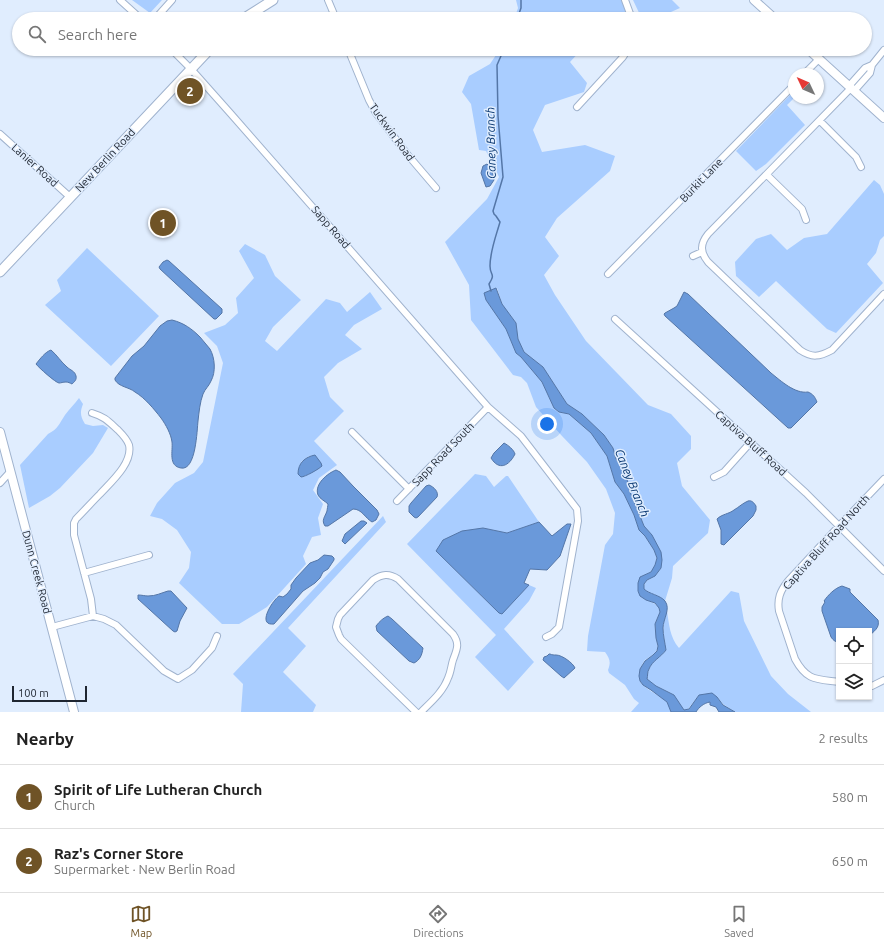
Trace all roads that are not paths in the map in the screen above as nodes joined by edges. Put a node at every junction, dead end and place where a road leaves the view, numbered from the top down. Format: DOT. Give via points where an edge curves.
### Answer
graph roads {
  1 [pos="120,0"];
  2 [pos="172,0"];
  3 [pos="273,0"];
  4 [pos="328,0"];
  5 [pos="625,0"];
  6 [pos="754,0"];
  7 [pos="133,12"];
  8 [pos="161,12"];
  9 [pos="254,12"];
  10 [pos="333,12"];
  11 [pos="629,12"];
  12 [pos="767,12"];
  13 [pos="884,50"];
  14 [pos="178,56"];
  15 [pos="203,56"];
  16 [pos="351,56"];
  17 [pos="624,56"];
  18 [pos="816,56"];
  19 [pos="819,59"];
  20 [pos="810,68"];
  21 [pos="191,69"];
  22 [pos="851,88"];
  23 [pos="788,91"];
  24 [pos="577,107"];
  25 [pos="884,118"];
  26 [pos="820,121"];
  27 [pos="0,134"];
  28 [pos="861,167"];
  29 [pos="767,175"];
  30 [pos="436,188"];
  31 [pos="70,197"];
  32 [pos="806,220"];
  33 [pos="702,252"];
  34 [pos="693,256"];
  35 [pos="0,272"];
  36 [pos="608,274"];
  37 [pos="884,294"];
  38 [pos="615,319"];
  39 [pos="488,407"];
  40 [pos="92,413"];
  41 [pos="0,432"];
  42 [pos="352,432"];
  43 [pos="750,443"];
  44 [pos="10,472"];
  45 [pos="714,477"];
  46 [pos="884,479"];
  47 [pos="0,483"];
  48 [pos="409,489"];
  49 [pos="397,501"];
  50 [pos="839,526"];
  51 [pos="148,556"];
  52 [pos="884,571"];
  53 [pos="84,573"];
  54 [pos="93,616"];
  55 [pos="52,627"];
  56 [pos="217,636"];
  57 [pos="546,637"];
  58 [pos="884,680"];
  59 [pos="836,682"];
  60 [pos="872,686"];
  61 [pos="74,712"];
  62 [pos="416,712"];
  63 [pos="421,712"];
  1 -- 7 [label="street"];
  2 -- 8 [label="street"];
  3 -- 9 [label="main road"];
  4 -- 10 [label="street"];
  5 -- 11 [label="street"];
  6 -- 12 [label="street"];
  13 -- 22 [label="street" via="872,65 870,73"];
  14 -- 21 [label="street, Sapp Road"];
  15 -- 21 [label="main road, New Berlin Road"];
  16 -- 30 [label="street, Tuckwin Road" via="376,113"];
  17 -- 24 [label="street"];
  18 -- 19 [label="street"];
  19 -- 20 [label="street"];
  19 -- 22 [label="street"];
  21 -- 31 [label="main road, New Berlin Road"];
  21 -- 39 [label="street, Sapp Road"];
  22 -- 25 [label="street"];
  22 -- 26 [label="street"];
  23 -- 36 [label="street, Burkit Lane"];
  26 -- 28 [label="street" via="856,156"];
  26 -- 29 [label="street"];
  27 -- 31 [label="street, Lanier Road"];
  29 -- 32 [label="street" via="802,209"];
  29 -- 33 [label="street" via="708,234 704,239"];
  31 -- 35 [label="main road, New Berlin Road"];
  33 -- 34 [label="street"];
  33 -- 37 [label="street" via="704,258 800,350 811,356 832,350"];
  38 -- 43 [label="street, Captiva Bluff Road"];
  39 -- 48 [label="street, Sapp Road South"];
  39 -- 57 [label="street, Sapp Road" via="521,436 577,509 578,521 559,627"];
  40 -- 53 [label="street" via="102,416 122,434 129,445 129,453 117,475 74,523 74,535"];
  41 -- 44 [label="street, Dunn Creek Road"];
  42 -- 48 [label="street"];
  43 -- 45 [label="street" via="724,472"];
  43 -- 50 [label="street, Captiva Bluff Road"];
  44 -- 47 [label="street"];
  44 -- 55 [label="street, Dunn Creek Road"];
  46 -- 50 [label="street, Captiva Bluff Road North" via="881,487"];
  48 -- 49 [label="street, Sapp Road South"];
  50 -- 52 [label="street, Captiva Bluff Road"];
  50 -- 59 [label="street, Captiva Bluff Road North" via="782,588 778,603 795,659 802,670 815,678"];
  51 -- 53 [label="street"];
  53 -- 54 [label="street"];
  54 -- 55 [label="street"];
  54 -- 56 [label="street" via="116,625 164,671 178,680 192,670 212,648"];
  55 -- 61 [label="street, Dunn Creek Road"];
  58 -- 60 [label="street"];
  62 -- 63 [label="street" via="341,639 333,628 346,609 373,580 386,572 398,579 454,634 458,642 445,685"];
}
